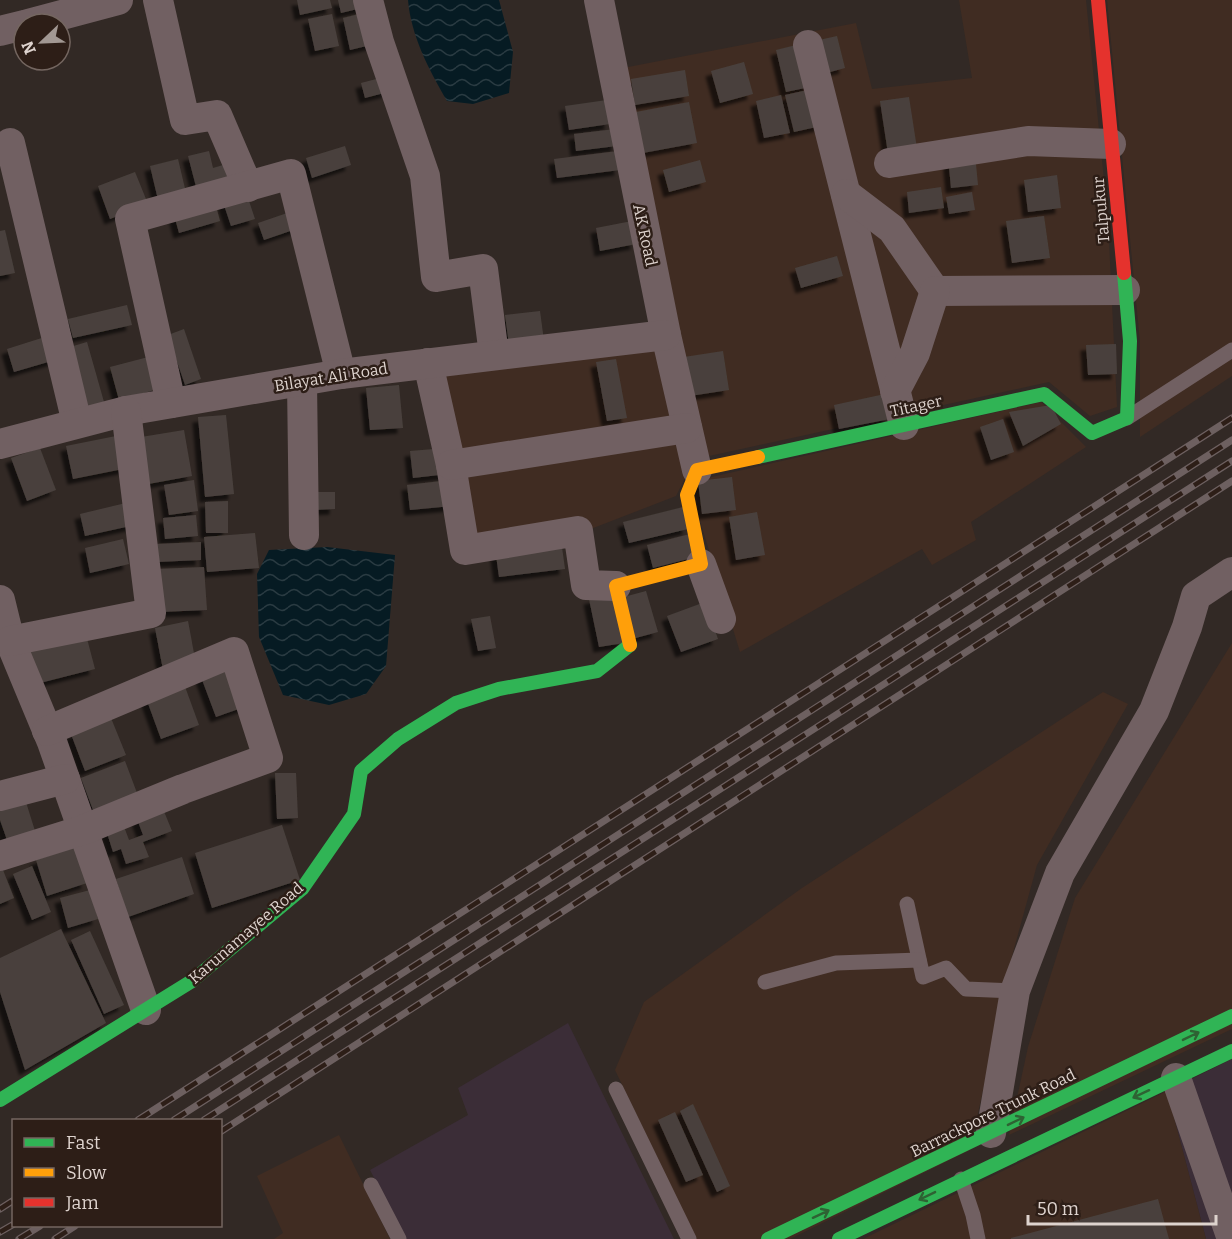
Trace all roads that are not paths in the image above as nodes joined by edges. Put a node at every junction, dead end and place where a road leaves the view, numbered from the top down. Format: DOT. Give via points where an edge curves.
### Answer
graph roads {
  1 [pos="118,0"];
  2 [pos="158,0"];
  3 [pos="368,0"];
  4 [pos="598,0"];
  5 [pos="1098,0"];
  6 [pos="72,12"];
  7 [pos="808,45"];
  8 [pos="10,143"];
  9 [pos="1112,144"];
  10 [pos="889,163"];
  11 [pos="248,187"];
  12 [pos="846,194"];
  13 [pos="1125,290"];
  14 [pos="935,291"];
  15 [pos="666,335"];
  16 [pos="1232,350"];
  17 [pos="494,355"];
  18 [pos="428,363"];
  19 [pos="341,374"];
  20 [pos="302,382"];
  21 [pos="896,391"];
  22 [pos="171,403"];
  23 [pos="126,411"];
  24 [pos="1127,418"];
  25 [pos="76,423"];
  26 [pos="904,425"];
  27 [pos="687,428"];
  28 [pos="0,444"];
  29 [pos="451,465"];
  30 [pos="697,470"];
  31 [pos="304,535"];
  32 [pos="701,564"];
  33 [pos="1232,572"];
  34 [pos="616,586"];
  35 [pos="0,600"];
  36 [pos="721,619"];
  37 [pos="10,641"];
  38 [pos="47,731"];
  39 [pos="65,779"];
  40 [pos="0,796"];
  41 [pos="83,830"];
  42 [pos="0,856"];
  43 [pos="907,904"];
  44 [pos="919,960"];
  45 [pos="765,982"];
  46 [pos="1016,991"];
  47 [pos="146,1010"];
  48 [pos="1232,1016"];
  49 [pos="1232,1051"];
  50 [pos="1176,1078"];
  51 [pos="616,1089"];
  52 [pos="1,1098"];
  53 [pos="991,1133"];
  54 [pos="961,1179"];
  55 [pos="371,1185"];
  56 [pos="399,1239"];
  57 [pos="689,1239"];
  58 [pos="768,1239"];
  59 [pos="839,1239"];
  60 [pos="978,1239"];
  61 [pos="1232,1239"];
  1 -- 6 [label="street"];
  2 -- 11 [label="street" via="185,120 217,115"];
  3 -- 17 [label="street" via="425,176 436,277 483,269"];
  4 -- 15 [label="street, AK Road"];
  5 -- 9 [label="street, Talpukur"];
  7 -- 12 [label="street"];
  8 -- 25 [label="street"];
  9 -- 10 [label="street" via="1028,141"];
  9 -- 13 [label="street, Talpukur"];
  11 -- 19 [label="street" via="291,174"];
  11 -- 22 [label="street" via="130,219"];
  12 -- 14 [label="street" via="892,229"];
  12 -- 21 [label="street"];
  13 -- 14 [label="street"];
  13 -- 24 [label="street, Talpukur" via="1130,341"];
  14 -- 21 [label="street" via="915,353"];
  15 -- 17 [label="street, Bilayat Ali Road"];
  15 -- 27 [label="street, AK Road"];
  16 -- 24 [label="lane"];
  17 -- 18 [label="street, Bilayat Ali Road"];
  18 -- 19 [label="street, Bilayat Ali Road"];
  18 -- 29 [label="street"];
  19 -- 20 [label="street, Bilayat Ali Road"];
  20 -- 22 [label="street, Bilayat Ali Road"];
  20 -- 31 [label="street"];
  21 -- 26 [label="street"];
  22 -- 23 [label="street, Bilayat Ali Road"];
  23 -- 25 [label="street, Bilayat Ali Road"];
  23 -- 37 [label="street" via="151,613"];
  24 -- 26 [label="street, Titager" via="1092,433 1044,394"];
  25 -- 28 [label="street, Bilayat Ali Road"];
  26 -- 30 [label="street, Titager"];
  27 -- 29 [label="street"];
  27 -- 30 [label="street, AK Road"];
  29 -- 34 [label="street" via="465,550 578,531 586,585"];
  30 -- 32 [label="street" via="687,495"];
  32 -- 34 [label="street"];
  32 -- 36 [label="street"];
  33 -- 46 [label="street" via="1196,596 1154,711 1060,873"];
  34 -- 47 [label="street, Karunamayee Road" via="630,645 597,671 533,681 456,703 398,739 361,771 354,814 302,889 192,981"];
  35 -- 37 [label="street"];
  37 -- 38 [label="street"];
  38 -- 39 [label="street"];
  38 -- 41 [label="street" via="234,652 268,758"];
  39 -- 40 [label="street"];
  39 -- 41 [label="street"];
  41 -- 42 [label="street"];
  41 -- 47 [label="street"];
  43 -- 44 [label="lane"];
  44 -- 45 [label="lane" via="836,963"];
  44 -- 46 [label="lane" via="922,977 946,968 966,989"];
  46 -- 53 [label="street"];
  47 -- 52 [label="street, Karunamayee Road"];
  53 -- 48 [label="street, Barrackpore Trunk Road, one-way"];
  49 -- 50 [label="street"];
  50 -- 54 [label="street, one-way"];
  50 -- 61 [label="street"];
  51 -- 57 [label="lane"];
  58 -- 53 [label="street, Barrackpore Trunk Road, one-way"];
  54 -- 59 [label="street, one-way"];
  54 -- 60 [label="lane"];
  55 -- 56 [label="lane"];
}
